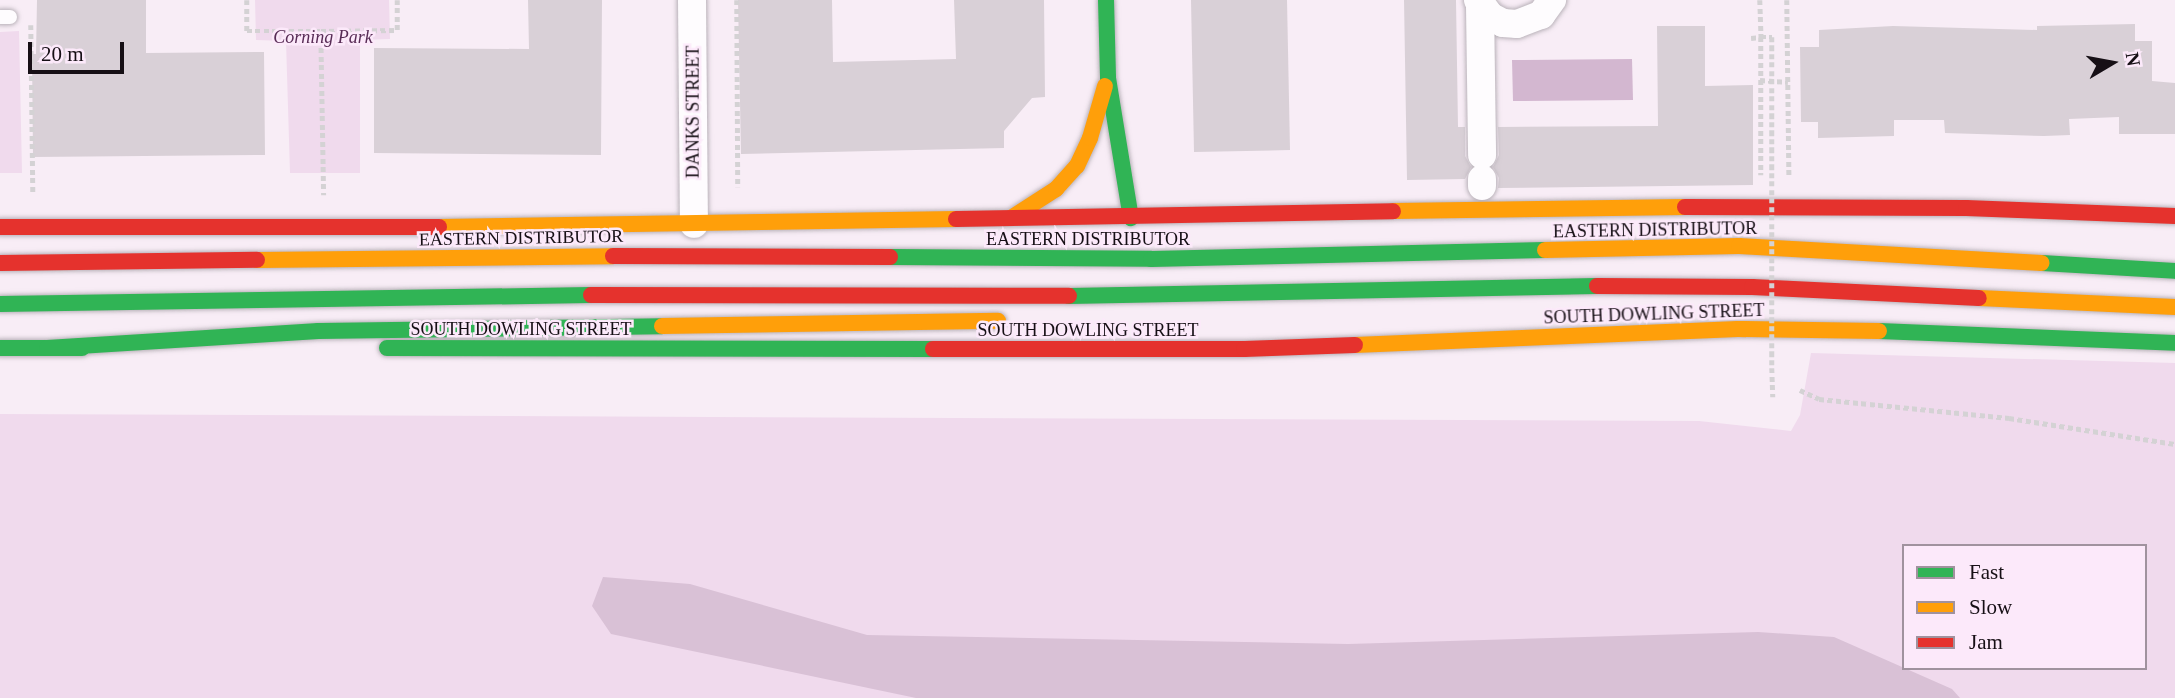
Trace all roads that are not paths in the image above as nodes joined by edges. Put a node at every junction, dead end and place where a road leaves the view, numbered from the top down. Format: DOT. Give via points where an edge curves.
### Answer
graph roads {
  1 [pos="692,0"];
  2 [pos="1106,0"];
  3 [pos="1552,0"];
  4 [pos="1479,3"];
  5 [pos="1108,78"];
  6 [pos="1482,173"];
  7 [pos="2175,216"];
  8 [pos="1011,218"];
  9 [pos="1131,218"];
  10 [pos="694,224"];
  11 [pos="0,226"];
  12 [pos="0,263"];
  13 [pos="2175,271"];
  14 [pos="1752,287"];
  15 [pos="0,304"];
  16 [pos="1460,305"];
  17 [pos="2175,307"];
  18 [pos="1015,321"];
  19 [pos="2175,343"];
  20 [pos="0,348"];
  21 [pos="47,348"];
  22 [pos="312,348"];
  23 [pos="368,348"];
  1 -- 10 [label="street, DANKS STREET"];
  2 -- 5 [label="main road"];
  3 -- 4 [label="street" via="1541,15 1517,24 1503,23"];
  4 -- 6 [label="street"];
  5 -- 8 [label="main road" via="1077,166 1056,189"];
  5 -- 9 [label="main road"];
  7 -- 9 [label="main road" via="1761,207"];
  8 -- 9 [label="main road"];
  8 -- 10 [label="main road"];
  10 -- 11 [label="main road" via="325,229"];
  12 -- 13 [label="main road, EASTERN DISTRIBUTOR" via="732,256 1151,259 1739,246"];
  14 -- 15 [label="main road" via="1508,285 1056,296 477,295"];
  14 -- 16 [label="main road"];
  14 -- 17 [label="main road"];
  18 -- 21 [label="main road" via="318,331"];
  19 -- 23 [label="main road, SOUTH DOWLING STREET" via="1738,329 1244,349"];
  20 -- 21 [label="main road"];
  21 -- 22 [label="main road"];
}
